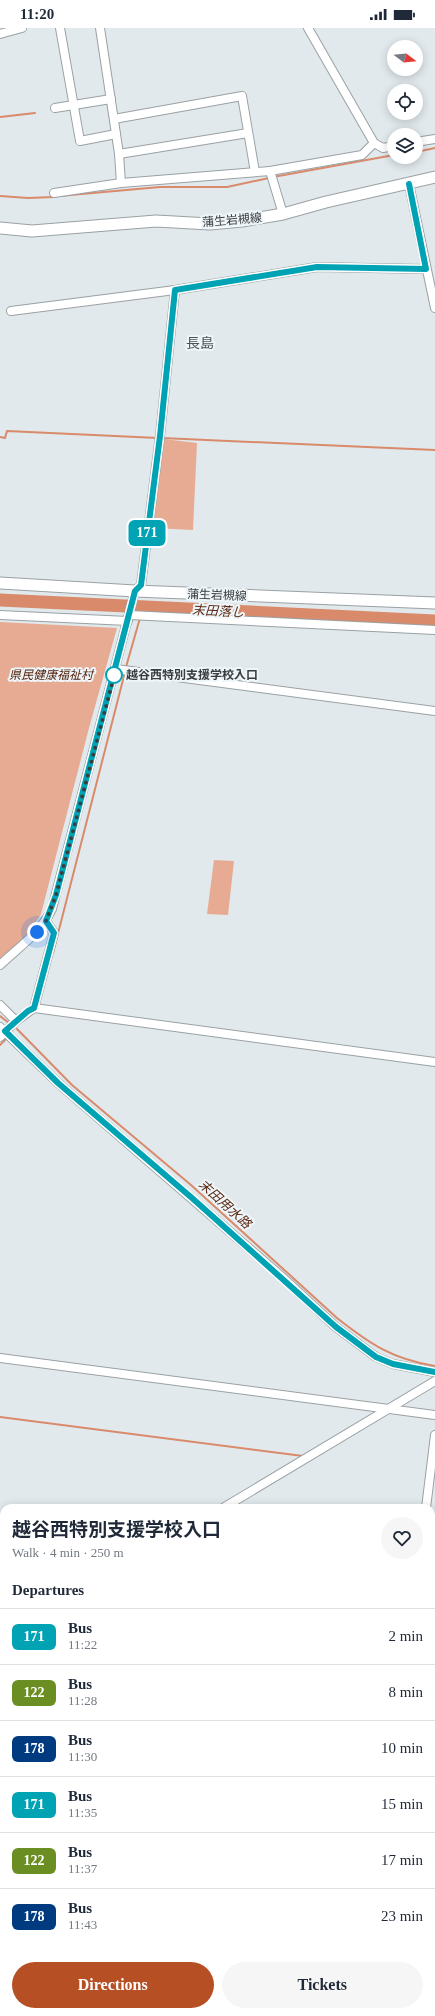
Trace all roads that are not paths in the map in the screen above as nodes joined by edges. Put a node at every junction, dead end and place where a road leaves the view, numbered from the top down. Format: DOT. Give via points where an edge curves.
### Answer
graph roads {
  1 [pos="22,28"];
  2 [pos="60,28"];
  3 [pos="100,28"];
  4 [pos="308,28"];
  5 [pos="0,34"];
  6 [pos="111,99"];
  7 [pos="74,106"];
  8 [pos="55,108"];
  9 [pos="114,119"];
  10 [pos="248,133"];
  11 [pos="116,134"];
  12 [pos="435,139"];
  13 [pos="423,141"];
  14 [pos="374,143"];
  15 [pos="387,147"];
  16 [pos="119,154"];
  17 [pos="270,171"];
  18 [pos="255,172"];
  19 [pos="435,177"];
  20 [pos="121,183"];
  21 [pos="409,184"];
  22 [pos="54,193"];
  23 [pos="283,214"];
  24 [pos="0,228"];
  25 [pos="426,269"];
  26 [pos="175,290"];
  27 [pos="435,308"];
  28 [pos="11,312"];
  29 [pos="0,583"];
  30 [pos="135,591"];
  31 [pos="435,603"];
  32 [pos="0,615"];
  33 [pos="128,618"];
  34 [pos="435,630"];
  35 [pos="116,669"];
  36 [pos="435,711"];
  37 [pos="46,921"];
  38 [pos="0,965"];
  39 [pos="0,1005"];
  40 [pos="34,1008"];
  41 [pos="16,1021"];
  42 [pos="2,1032"];
  43 [pos="435,1062"];
  44 [pos="0,1358"];
  45 [pos="435,1372"];
  46 [pos="435,1381"];
  47 [pos="388,1409"];
  48 [pos="435,1415"];
  49 [pos="435,1435"];
  50 [pos="230,1504"];
  51 [pos="426,1504"];
  1 -- 5 [label="street"];
  2 -- 7 [label="street"];
  3 -- 6 [label="street"];
  4 -- 14 [label="street"];
  6 -- 7 [label="street"];
  6 -- 9 [label="street"];
  7 -- 8 [label="street"];
  7 -- 11 [label="street" via="80,140"];
  9 -- 10 [label="street" via="242,96"];
  9 -- 11 [label="street"];
  10 -- 16 [label="street"];
  10 -- 18 [label="street"];
  11 -- 16 [label="street"];
  12 -- 13 [label="street"];
  14 -- 15 [label="street"];
  14 -- 17 [label="street" via="362,155"];
  16 -- 20 [label="street"];
  17 -- 18 [label="street"];
  17 -- 23 [label="street"];
  18 -- 20 [label="street"];
  19 -- 21 [label="main road, 蒲生岩槻線"];
  20 -- 22 [label="street"];
  21 -- 23 [label="main road, 蒲生岩槻線"];
  21 -- 25 [label="street"];
  23 -- 24 [label="main road, 蒲生岩槻線" via="210,224 156,222 32,232"];
  25 -- 26 [label="street" via="317,267"];
  25 -- 27 [label="street"];
  26 -- 28 [label="street"];
  26 -- 30 [label="street" via="141,585"];
  29 -- 30 [label="main road, 蒲生岩槻線"];
  30 -- 31 [label="main road, 蒲生岩槻線"];
  30 -- 33 [label="street"];
  32 -- 33 [label="street"];
  33 -- 34 [label="street"];
  33 -- 35 [label="street"];
  35 -- 36 [label="street"];
  35 -- 37 [label="street" via="56,895"];
  37 -- 38 [label="street"];
  37 -- 40 [label="street" via="54,933"];
  39 -- 41 [label="street"];
  40 -- 41 [label="street"];
  40 -- 43 [label="street"];
  41 -- 42 [label="street"];
  42 -- 45 [label="street" via="336,1327 376,1357 393,1364"];
  44 -- 47 [label="street"];
  46 -- 47 [label="street"];
  47 -- 48 [label="street"];
  47 -- 50 [label="street"];
  49 -- 51 [label="street"];
}
